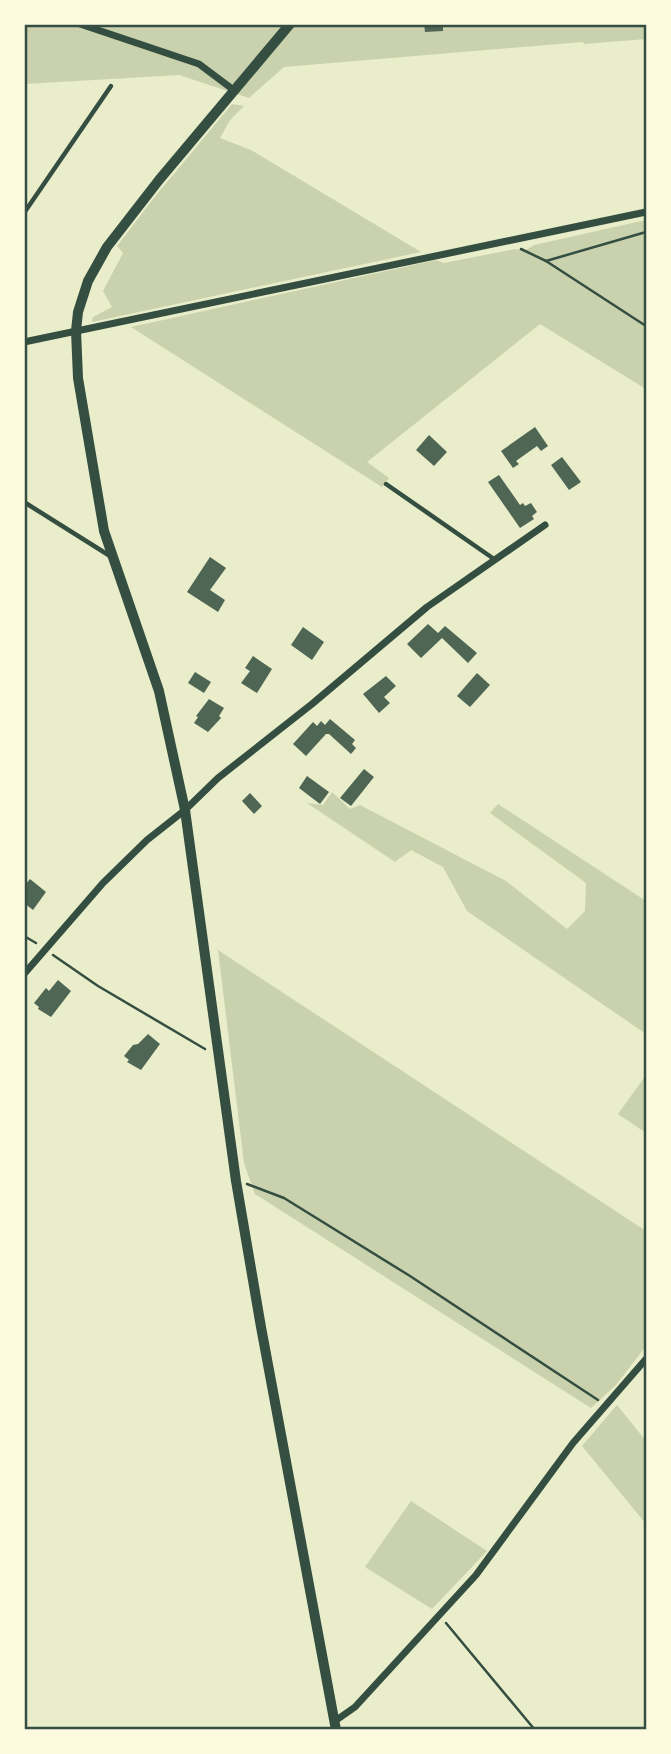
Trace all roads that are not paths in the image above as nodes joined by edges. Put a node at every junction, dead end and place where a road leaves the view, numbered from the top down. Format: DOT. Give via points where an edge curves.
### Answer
graph roads {
  1 [pos="80,24"];
  2 [pos="290,24"];
  3 [pos="111,86"];
  4 [pos="235,91"];
  5 [pos="646,212"];
  6 [pos="24,213"];
  7 [pos="76,331"];
  8 [pos="24,342"];
  9 [pos="386,484"];
  10 [pos="24,502"];
  11 [pos="545,525"];
  12 [pos="113,558"];
  13 [pos="494,559"];
  14 [pos="185,810"];
  15 [pos="24,974"];
  16 [pos="646,1359"];
  17 [pos="336,1725"];
  1 -- 4 [label="street" via="199,64"];
  2 -- 4 [label="street"];
  3 -- 6 [label="lane"];
  4 -- 7 [label="street" via="107,247 88,281"];
  5 -- 7 [label="street"];
  7 -- 8 [label="street"];
  7 -- 12 [label="street" via="87,441"];
  9 -- 13 [label="lane"];
  10 -- 12 [label="lane"];
  11 -- 13 [label="street"];
  12 -- 14 [label="street" via="159,691"];
  13 -- 14 [label="street" via="427,607"];
  14 -- 15 [label="street" via="103,884"];
  14 -- 17 [label="street" via="236,1181"];
  16 -- 17 [label="street" via="573,1443 476,1575"];
}
